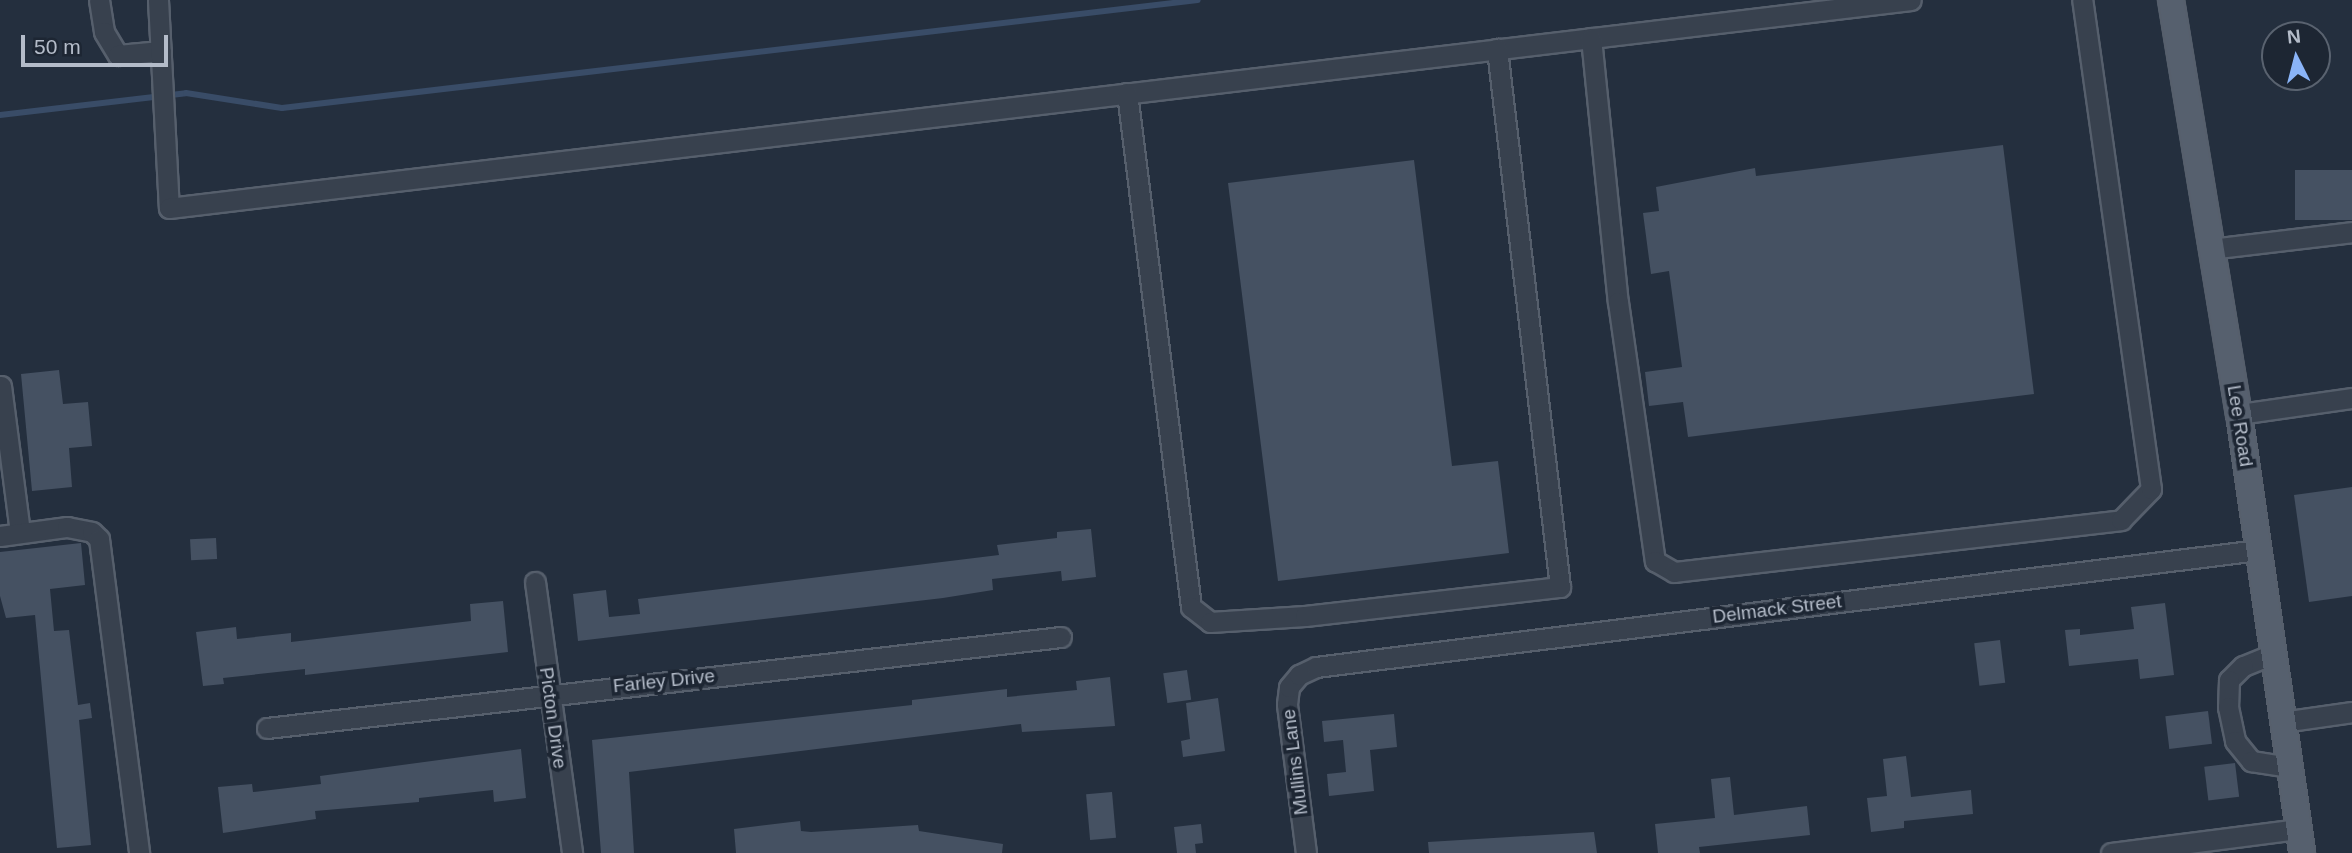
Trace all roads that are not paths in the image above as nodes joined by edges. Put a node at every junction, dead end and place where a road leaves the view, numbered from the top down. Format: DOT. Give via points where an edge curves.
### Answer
graph roads {
  1 [pos="99,0"];
  2 [pos="158,0"];
  3 [pos="1911,0"];
  4 [pos="2082,0"];
  5 [pos="2171,0"];
  6 [pos="1591,38"];
  7 [pos="1497,49"];
  8 [pos="161,51"];
  9 [pos="1127,93"];
  10 [pos="2352,232"];
  11 [pos="2210,249"];
  12 [pos="1,386"];
  13 [pos="2352,398"];
  14 [pos="2239,414"];
  15 [pos="10,534"];
  16 [pos="2258,551"];
  17 [pos="535,582"];
  18 [pos="1061,637"];
  19 [pos="2273,654"];
  20 [pos="1299,675"];
  21 [pos="549,693"];
  22 [pos="2352,712"];
  23 [pos="2282,722"];
  24 [pos="267,728"];
  25 [pos="2288,767"];
  26 [pos="2301,841"];
  27 [pos="2170,849"];
  28 [pos="139,853"];
  29 [pos="572,853"];
  30 [pos="1306,853"];
  31 [pos="2111,853"];
  1 -- 8 [label="street" via="104,32 118,55"];
  2 -- 8 [label="street"];
  3 -- 6 [label="street"];
  4 -- 6 [label="street" via="2151,489 2121,520 1674,572 1655,561 1618,302"];
  5 -- 11 [label="main road, Lee Road"];
  6 -- 7 [label="street"];
  7 -- 9 [label="street"];
  7 -- 9 [label="street" via="1560,587 1210,622 1191,607"];
  8 -- 9 [label="street" via="169,208"];
  10 -- 11 [label="street"];
  11 -- 14 [label="main road, Lee Road"];
  12 -- 15 [label="street"];
  13 -- 14 [label="street"];
  14 -- 16 [label="main road, Lee Road"];
  15 -- 28 [label="street" via="66,527 92,532 99,539"];
  16 -- 19 [label="main road, Lee Road"];
  16 -- 20 [label="street, Delmack Street" via="1332,662"];
  17 -- 21 [label="street, Picton Drive"];
  18 -- 21 [label="street, Farley Drive"];
  19 -- 23 [label="main road, Lee Road"];
  19 -- 25 [label="street" via="2242,666 2229,680 2228,707 2235,741 2250,761"];
  20 -- 30 [label="street, Mullins Lane" via="1289,687 1287,704"];
  21 -- 24 [label="street, Farley Drive"];
  21 -- 29 [label="street, Picton Drive"];
  22 -- 23 [label="street"];
  23 -- 25 [label="main road, Lee Road"];
  25 -- 26 [label="main road, Lee Road"];
  26 -- 27 [label="street"];
  27 -- 31 [label="street"];
}
